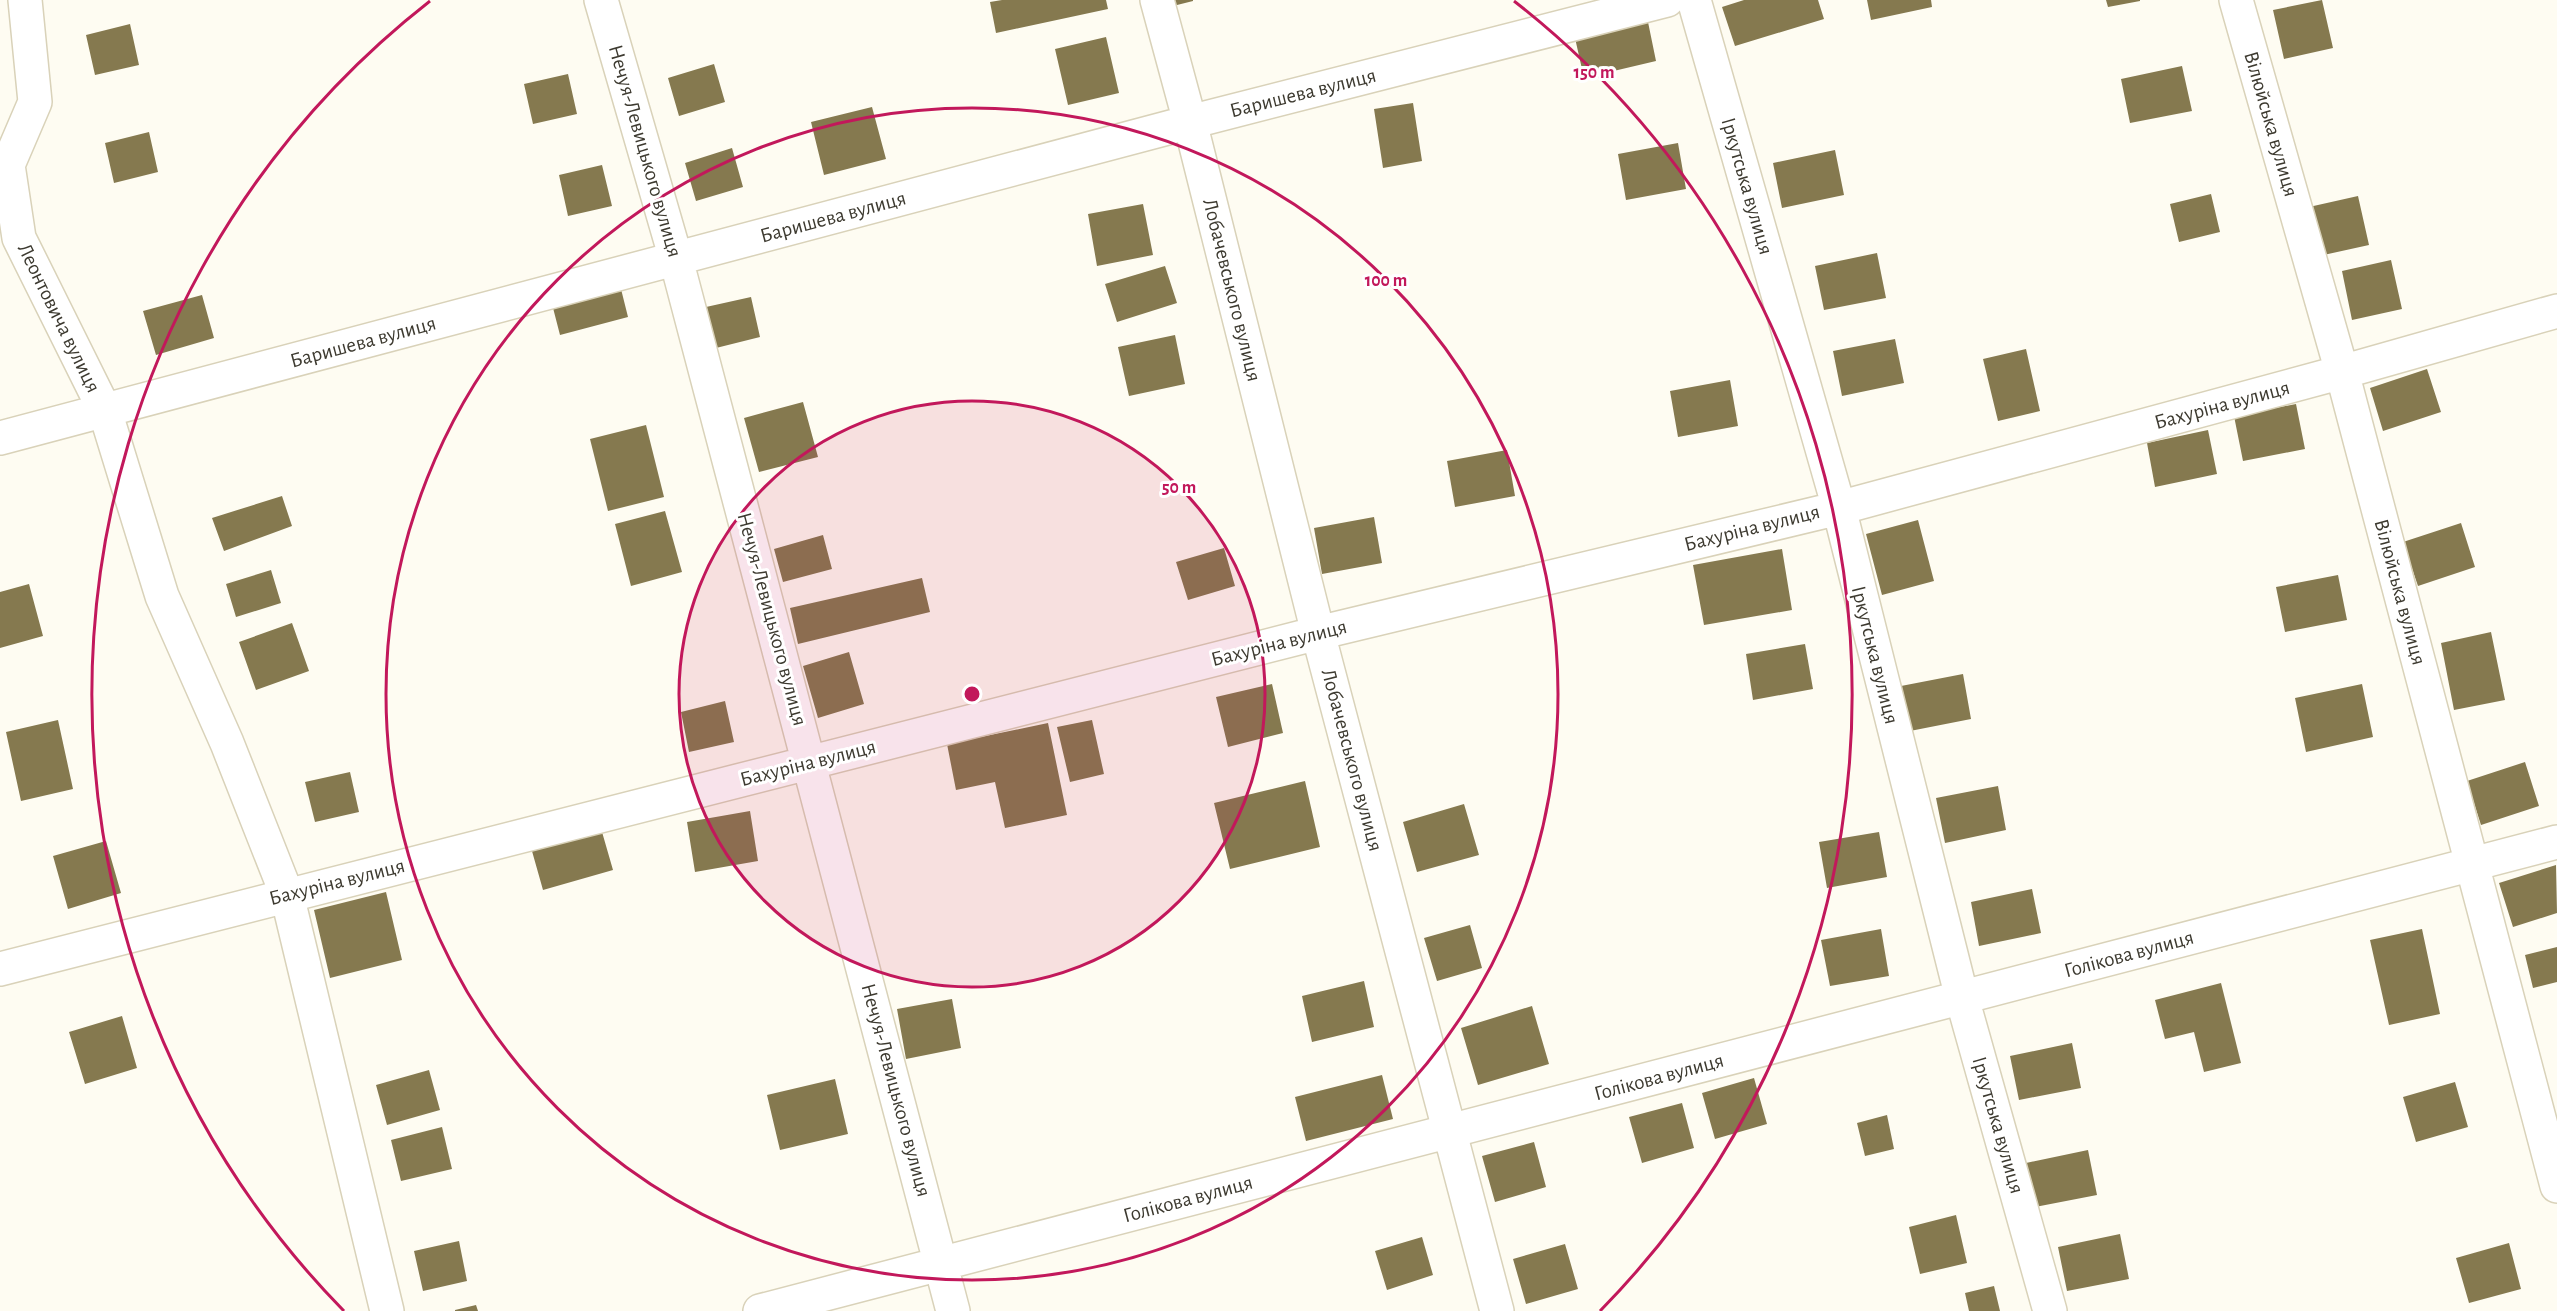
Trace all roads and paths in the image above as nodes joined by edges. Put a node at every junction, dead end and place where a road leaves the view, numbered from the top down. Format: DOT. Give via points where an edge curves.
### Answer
graph roads {
  1 [pos="25,0"];
  2 [pos="601,0"];
  3 [pos="1157,0"];
  4 [pos="1667,0"];
  5 [pos="1694,0"];
  6 [pos="2236,0"];
  7 [pos="1190,122"];
  8 [pos="676,259"];
  9 [pos="2557,310"];
  10 [pos="2342,372"];
  11 [pos="105,411"];
  12 [pos="0,438"];
  13 [pos="1839,507"];
  14 [pos="1318,633"];
  15 [pos="810,762"];
  16 [pos="2557,842"];
  17 [pos="2472,865"];
  18 [pos="287,895"];
  19 [pos="0,969"];
  20 [pos="1962,998"];
  21 [pos="1452,1131"];
  22 [pos="2557,1186"];
  23 [pos="941,1264"];
  24 [pos="387,1311"];
  25 [pos="760,1311"];
  26 [pos="953,1311"];
  27 [pos="1497,1311"];
  28 [pos="2050,1311"];
  1 -- 11 [label="street, Леонтовича вулиця" via="35,102 8,165 19,238"];
  2 -- 8 [label="street, Нечуя-Левицького вулиця"];
  3 -- 7 [label="street, Лобачевського вулиця"];
  4 -- 7 [label="street, Баришева вулиця"];
  5 -- 13 [label="street, Іркутська вулиця"];
  6 -- 10 [label="street, Вілюйська вулиця"];
  7 -- 8 [label="street, Баришева вулиця"];
  7 -- 14 [label="street, Лобачевського вулиця"];
  8 -- 11 [label="street, Баришева вулиця"];
  8 -- 15 [label="street, Нечуя-Левицького вулиця"];
  9 -- 10 [label="street, Бахуріна вулиця"];
  10 -- 13 [label="street, Бахуріна вулиця"];
  10 -- 17 [label="street, Вілюйська вулиця"];
  11 -- 12 [label="street, Баришева вулиця"];
  11 -- 18 [label="street, Леонтовича вулиця" via="162,596 227,743"];
  13 -- 14 [label="street, Бахуріна вулиця"];
  13 -- 20 [label="street, Іркутська вулиця"];
  14 -- 15 [label="street, Бахуріна вулиця"];
  14 -- 21 [label="street, Лобачевського вулиця"];
  15 -- 18 [label="street, Бахуріна вулиця"];
  15 -- 23 [label="street, Нечуя-Левицького вулиця"];
  16 -- 17 [label="street, Голікова вулиця"];
  17 -- 20 [label="street, Голікова вулиця"];
  17 -- 22 [label="street, Вілюйська вулиця"];
  18 -- 19 [label="street, Бахуріна вулиця"];
  18 -- 24 [label="street, Леонтовича вулиця"];
  20 -- 21 [label="street, Голікова вулиця"];
  20 -- 28 [label="street, Іркутська вулиця"];
  21 -- 23 [label="street, Голікова вулиця"];
  21 -- 27 [label="street, Лобачевського вулиця"];
  23 -- 25 [label="street, Голікова вулиця"];
  23 -- 26 [label="street, Нечуя-Левицького вулиця"];
}
